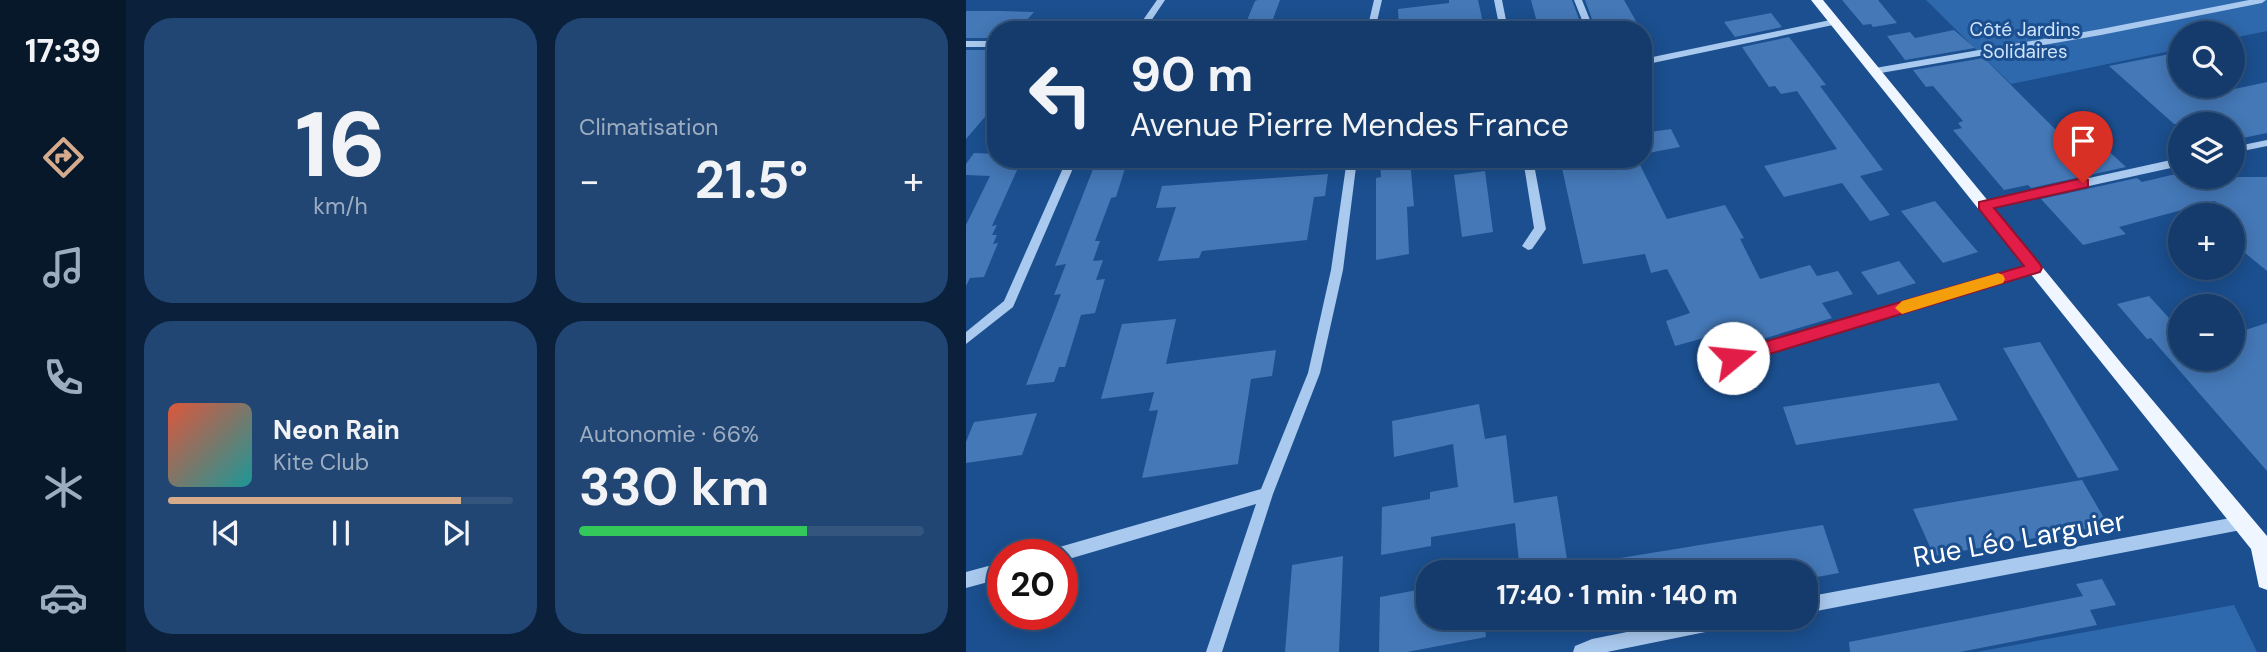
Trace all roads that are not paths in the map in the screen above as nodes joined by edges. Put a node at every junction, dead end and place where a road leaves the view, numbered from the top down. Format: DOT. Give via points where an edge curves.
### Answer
graph roads {
  1 [pos="1161,0"];
  2 [pos="1378,0"];
  3 [pos="1498,0"];
  4 [pos="1578,0"];
  5 [pos="1817,0"];
  6 [pos="2262,0"];
  7 [pos="1146,21"];
  8 [pos="1373,21"];
  9 [pos="1502,21"];
  10 [pos="1586,21"];
  11 [pos="1835,22"];
  12 [pos="966,44"];
  13 [pos="987,44"];
  14 [pos="1652,60"];
  15 [pos="1875,71"];
  16 [pos="2267,143"];
  17 [pos="2245,148"];
  18 [pos="2168,165"];
  19 [pos="1068,168"];
  20 [pos="1351,168"];
  21 [pos="1530,168"];
  22 [pos="1984,205"];
  23 [pos="1528,246"];
  24 [pos="2034,268"];
  25 [pos="966,338"];
  26 [pos="1733,358"];
  27 [pos="1266,494"];
  28 [pos="2241,523"];
  29 [pos="1078,549"];
  30 [pos="2266,552"];
  31 [pos="987,574"];
  32 [pos="2267,579"];
  33 [pos="966,580"];
  34 [pos="1818,603"];
  35 [pos="1678,630"];
  36 [pos="1587,649"];
  37 [pos="1214,652"];
  1 -- 7 [label="street"];
  2 -- 8 [label="street"];
  3 -- 9 [label="street"];
  4 -- 10 [label="street"];
  5 -- 11 [label="main road"];
  6 -- 15 [label="street"];
  11 -- 14 [label="street"];
  11 -- 15 [label="main road"];
  12 -- 13 [label="street"];
  15 -- 22 [label="main road"];
  16 -- 17 [label="street"];
  18 -- 22 [label="street"];
  19 -- 25 [label="street" via="1009,304"];
  20 -- 27 [label="street" via="1337,270 1314,373"];
  21 -- 23 [label="street" via="1540,229"];
  22 -- 24 [label="main road"];
  24 -- 26 [label="street"];
  24 -- 28 [label="main road"];
  27 -- 29 [label="street"];
  27 -- 37 [label="street"];
  28 -- 30 [label="main road"];
  28 -- 34 [label="street, Rue Léo Larguier"];
  30 -- 32 [label="main road"];
  31 -- 33 [label="street"];
  35 -- 36 [label="street"];
}
